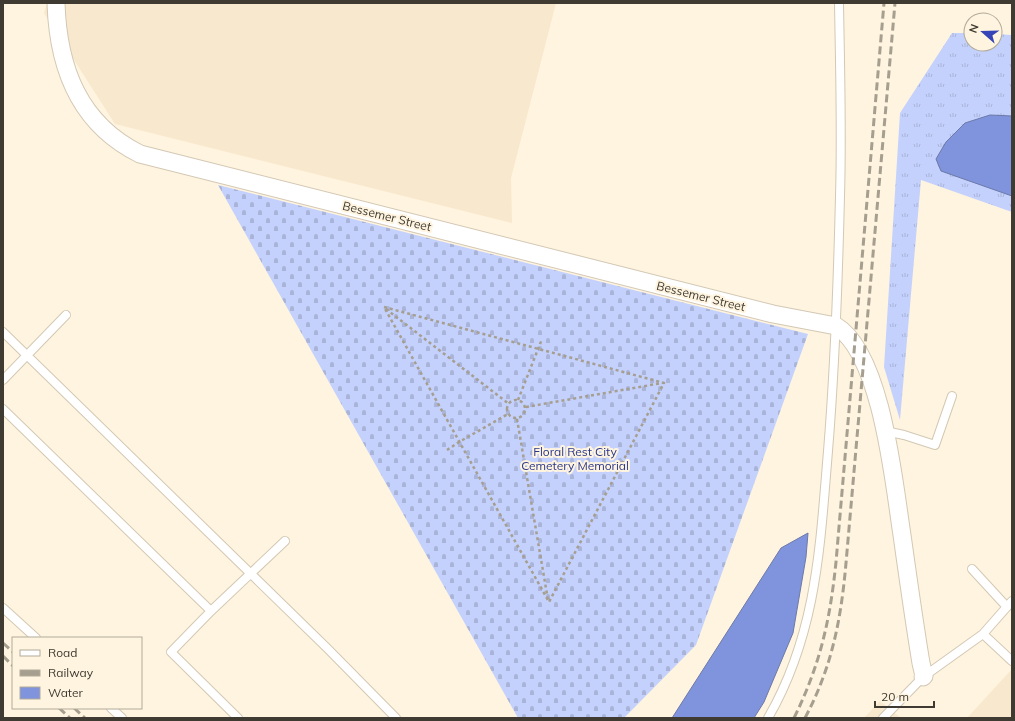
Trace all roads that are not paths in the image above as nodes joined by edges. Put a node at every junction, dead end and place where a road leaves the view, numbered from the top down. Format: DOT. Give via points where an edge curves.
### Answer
graph roads {
  1 [pos="56,3"];
  2 [pos="839,3"];
  3 [pos="66,314"];
  4 [pos="836,326"];
  5 [pos="3,332"];
  6 [pos="27,356"];
  7 [pos="3,380"];
  8 [pos="952,396"];
  9 [pos="3,409"];
  10 [pos="885,431"];
  11 [pos="285,541"];
  12 [pos="972,569"];
  13 [pos="250,574"];
  14 [pos="1009,604"];
  15 [pos="3,608"];
  16 [pos="211,611"];
  17 [pos="983,634"];
  18 [pos="35,637"];
  19 [pos="1012,661"];
  20 [pos="923,677"];
  21 [pos="112,709"];
  22 [pos="122,718"];
  23 [pos="238,718"];
  24 [pos="396,718"];
  25 [pos="768,718"];
  26 [pos="883,718"];
  1 -- 4 [label="street, Bessemer Street" via="60,46 77,95 89,114 104,129 140,154 760,311"];
  2 -- 4 [label="lane" via="840,195"];
  3 -- 6 [label="lane"];
  4 -- 10 [label="street" via="843,330 857,347 878,400"];
  4 -- 25 [label="lane" via="834,387 815,584 796,659"];
  5 -- 6 [label="lane"];
  6 -- 7 [label="lane"];
  6 -- 13 [label="lane"];
  8 -- 10 [label="lane" via="935,445"];
  9 -- 16 [label="lane"];
  10 -- 20 [label="street"];
  11 -- 13 [label="lane"];
  12 -- 14 [label="lane"];
  13 -- 16 [label="lane"];
  13 -- 24 [label="lane"];
  14 -- 17 [label="lane"];
  15 -- 18 [label="lane"];
  16 -- 23 [label="lane" via="171,652"];
  17 -- 19 [label="lane"];
  17 -- 20 [label="lane"];
  20 -- 26 [label="lane"];
  21 -- 22 [label="lane"];
}
